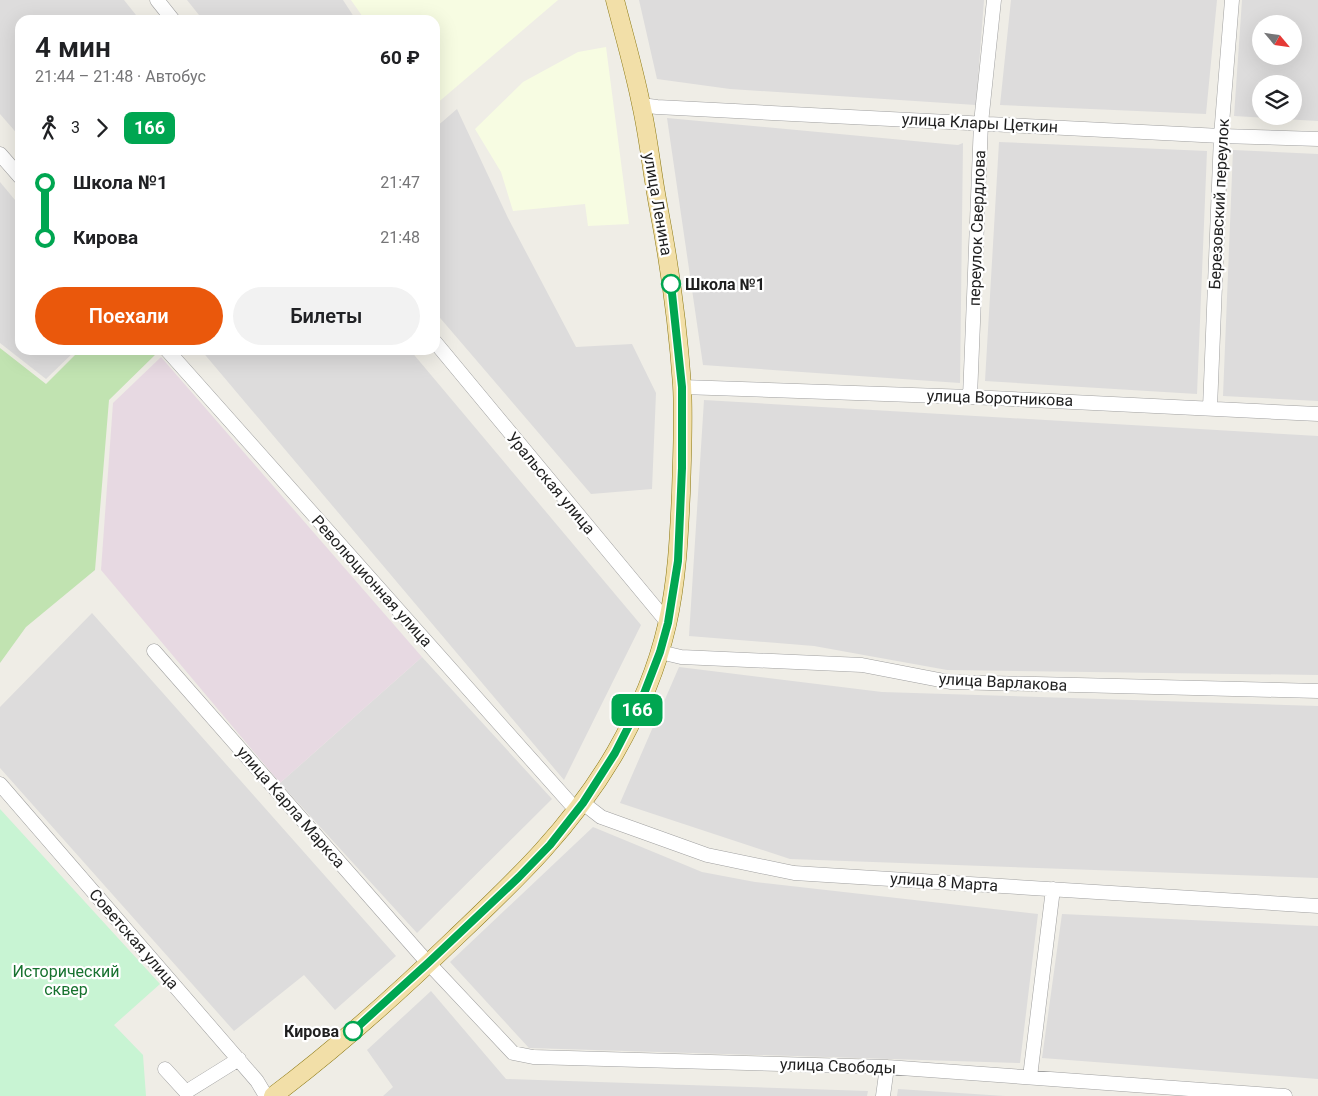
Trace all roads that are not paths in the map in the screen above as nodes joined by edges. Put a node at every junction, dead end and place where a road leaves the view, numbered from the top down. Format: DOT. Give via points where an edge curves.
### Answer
graph roads {
  1 [pos="157,0"];
  2 [pos="615,0"];
  3 [pos="994,0"];
  4 [pos="1232,0"];
  5 [pos="169,15"];
  6 [pos="641,105"];
  7 [pos="981,123"];
  8 [pos="1221,136"];
  9 [pos="1318,139"];
  10 [pos="0,154"];
  11 [pos="15,171"];
  12 [pos="440,348"];
  13 [pos="172,355"];
  14 [pos="682,387"];
  15 [pos="970,397"];
  16 [pos="1210,408"];
  17 [pos="1318,414"];
  18 [pos="668,623"];
  19 [pos="154,651"];
  20 [pos="660,652"];
  21 [pos="1318,691"];
  22 [pos="0,784"];
  23 [pos="580,807"];
  24 [pos="1053,889"];
  25 [pos="1318,906"];
  26 [pos="428,963"];
  27 [pos="239,1059"];
  28 [pos="887,1067"];
  29 [pos="165,1070"];
  30 [pos="1030,1077"];
  31 [pos="266,1096"];
  32 [pos="274,1096"];
  33 [pos="883,1096"];
  34 [pos="1285,1096"];
  1 -- 5 [label="street"];
  2 -- 6 [label="main road, улица Ленина"];
  3 -- 7 [label="street, переулок Свердлова"];
  4 -- 8 [label="street, Березовский переулок"];
  6 -- 7 [label="street, улица Клары Цеткин"];
  6 -- 14 [label="main road, улица Ленина" via="665,242"];
  7 -- 8 [label="street, улица Клары Цеткин"];
  7 -- 15 [label="street, переулок Свердлова"];
  8 -- 9 [label="street, улица Клары Цеткин"];
  8 -- 16 [label="street, Березовский переулок"];
  10 -- 11 [label="street"];
  12 -- 18 [label="street, Уральская улица"];
  13 -- 23 [label="street, Революционная улица"];
  14 -- 15 [label="street, улица Воротникова"];
  14 -- 18 [label="main road, улица Ленина" via="678,561"];
  15 -- 16 [label="street, улица Воротникова"];
  16 -- 17 [label="street, улица Воротникова"];
  18 -- 20 [label="main road, улица Ленина"];
  19 -- 26 [label="street, улица Карла Маркса"];
  20 -- 21 [label="street, улица Варлакова" via="681,657 862,665 950,682"];
  20 -- 23 [label="main road, улица Ленина" via="632,721"];
  22 -- 27 [label="street, Советская улица" via="144,956"];
  23 -- 24 [label="street, улица 8 Марта" via="706,855 794,873"];
  23 -- 26 [label="main road, улица Ленина" via="519,877"];
  24 -- 25 [label="street, улица 8 Марта"];
  24 -- 30 [label="street"];
  26 -- 28 [label="street, улица Свободы" via="513,1053 533,1057"];
  26 -- 32 [label="main road, улица Ленина" via="323,1058"];
  27 -- 29 [label="street" via="186,1092"];
  27 -- 31 [label="street, Советская улица"];
  28 -- 30 [label="street, улица Свободы"];
  28 -- 33 [label="street"];
  30 -- 34 [label="street, улица Свободы"];
}
